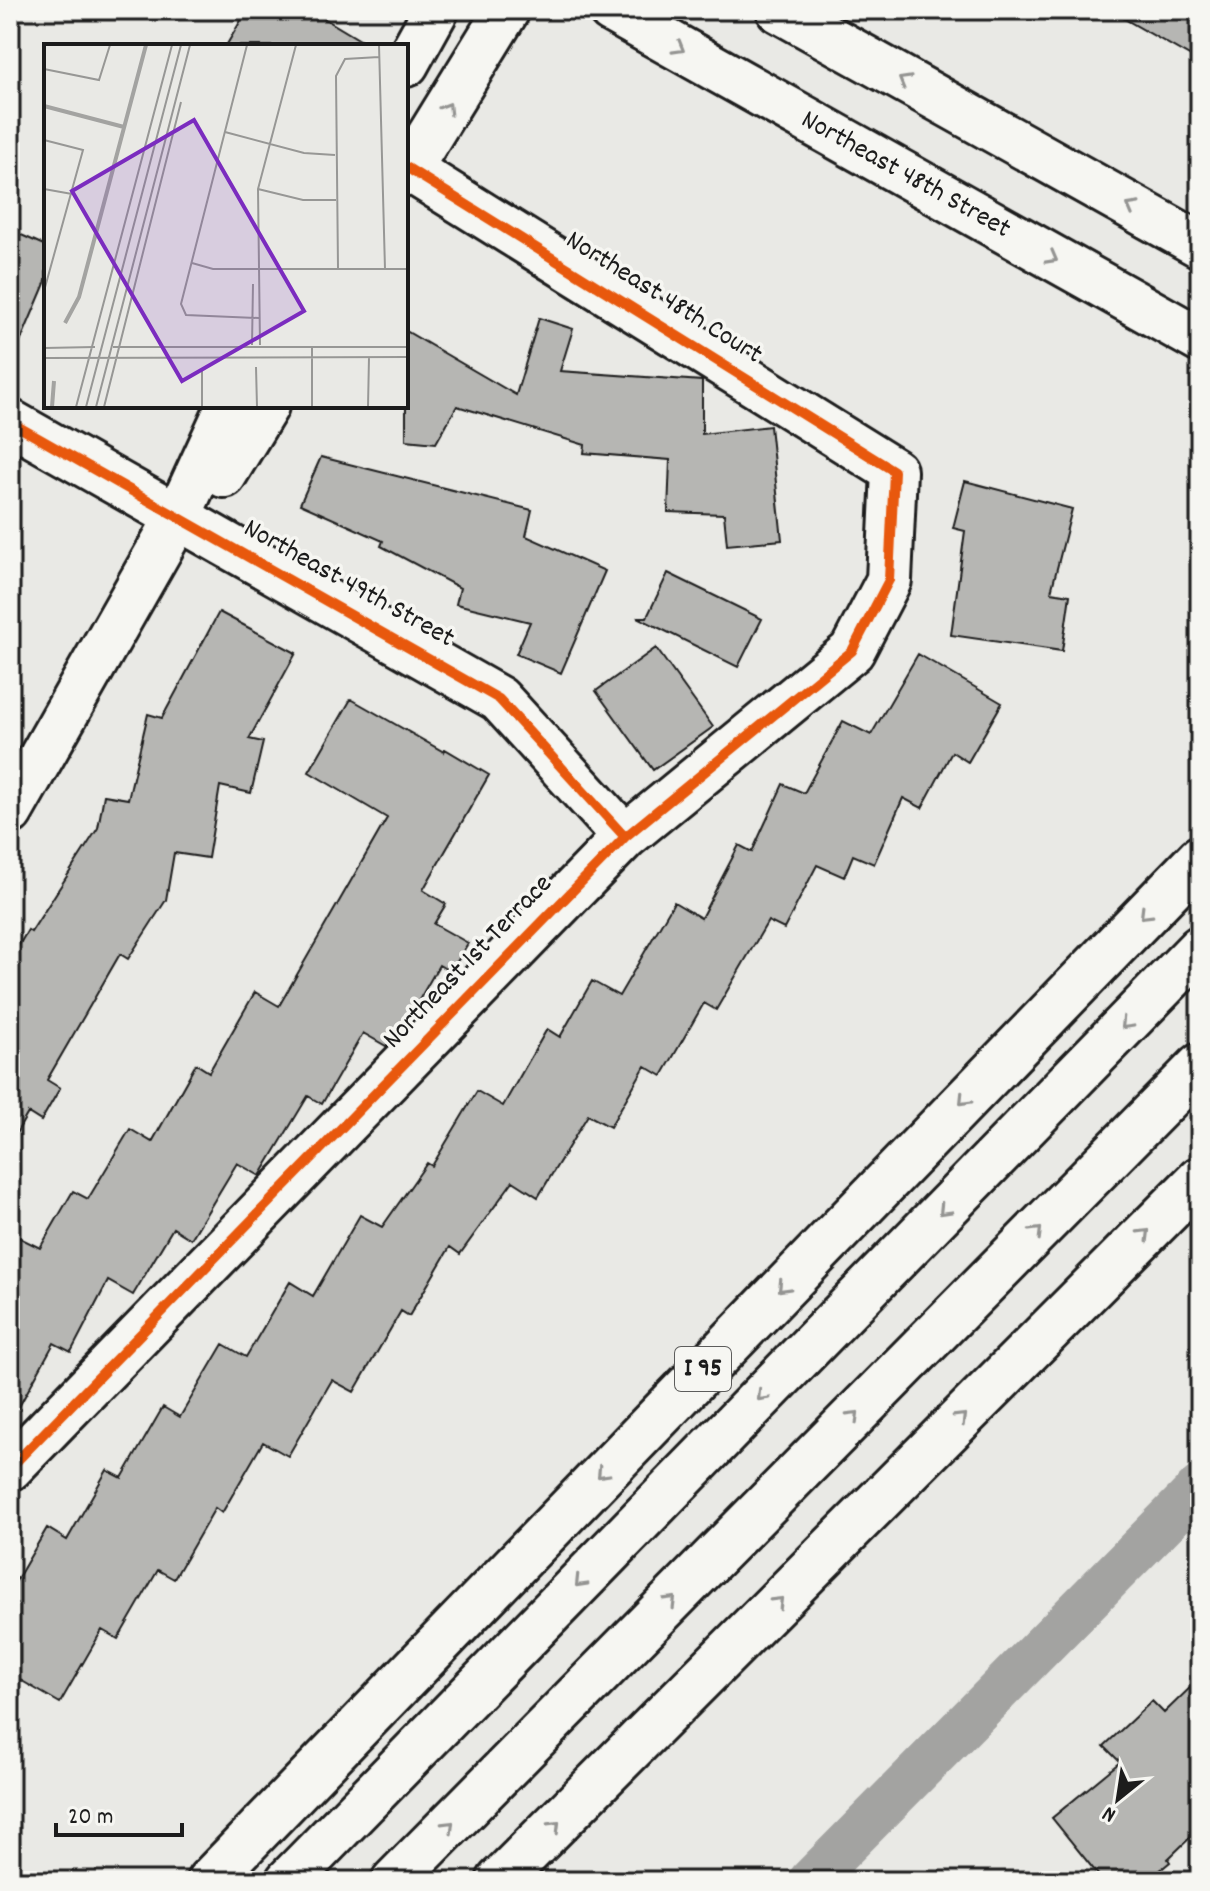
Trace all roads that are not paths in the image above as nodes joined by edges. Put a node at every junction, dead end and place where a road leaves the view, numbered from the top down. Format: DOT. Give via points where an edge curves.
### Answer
graph roads {
  1 [pos="436,10"];
  2 [pos="507,10"];
  3 [pos="611,10"];
  4 [pos="779,10"];
  5 [pos="408,60"];
  6 [pos="408,168"];
  7 [pos="408,171"];
  8 [pos="1200,245"];
  9 [pos="1200,340"];
  10 [pos="228,408"];
  11 [pos="265,408"];
  12 [pos="10,422"];
  13 [pos="894,471"];
  14 [pos="178,517"];
  15 [pos="10,812"];
  16 [pos="625,837"];
  17 [pos="1200,858"];
  18 [pos="1200,948"];
  19 [pos="1200,1066"];
  20 [pos="1200,1179"];
  21 [pos="10,1468"];
  22 [pos="209,1881"];
  23 [pos="288,1881"];
  24 [pos="394,1881"];
  25 [pos="499,1881"];
  1 -- 5 [label="main road"];
  6 -- 2 [label="main road, one-way"];
  3 -- 9 [label="main road, Northeast 48th Street, one-way"];
  8 -- 4 [label="main road, one-way"];
  7 -- 13 [label="main road, Northeast 48th Court"];
  10 -- 14 [label="main road"];
  11 -- 14 [label="main road" via="202,511"];
  12 -- 14 [label="main road, Northeast 49th Street"];
  13 -- 16 [label="main road, Northeast 1st Terrace" via="889,580 852,651"];
  14 -- 15 [label="main road"];
  14 -- 16 [label="main road, Northeast 49th Street" via="499,699"];
  16 -- 21 [label="main road, Northeast 1st Terrace"];
  17 -- 22 [label="main road, I 95, one-way"];
  18 -- 23 [label="main road, one-way"];
  24 -- 19 [label="main road, one-way"];
  25 -- 20 [label="main road, one-way"];
}
